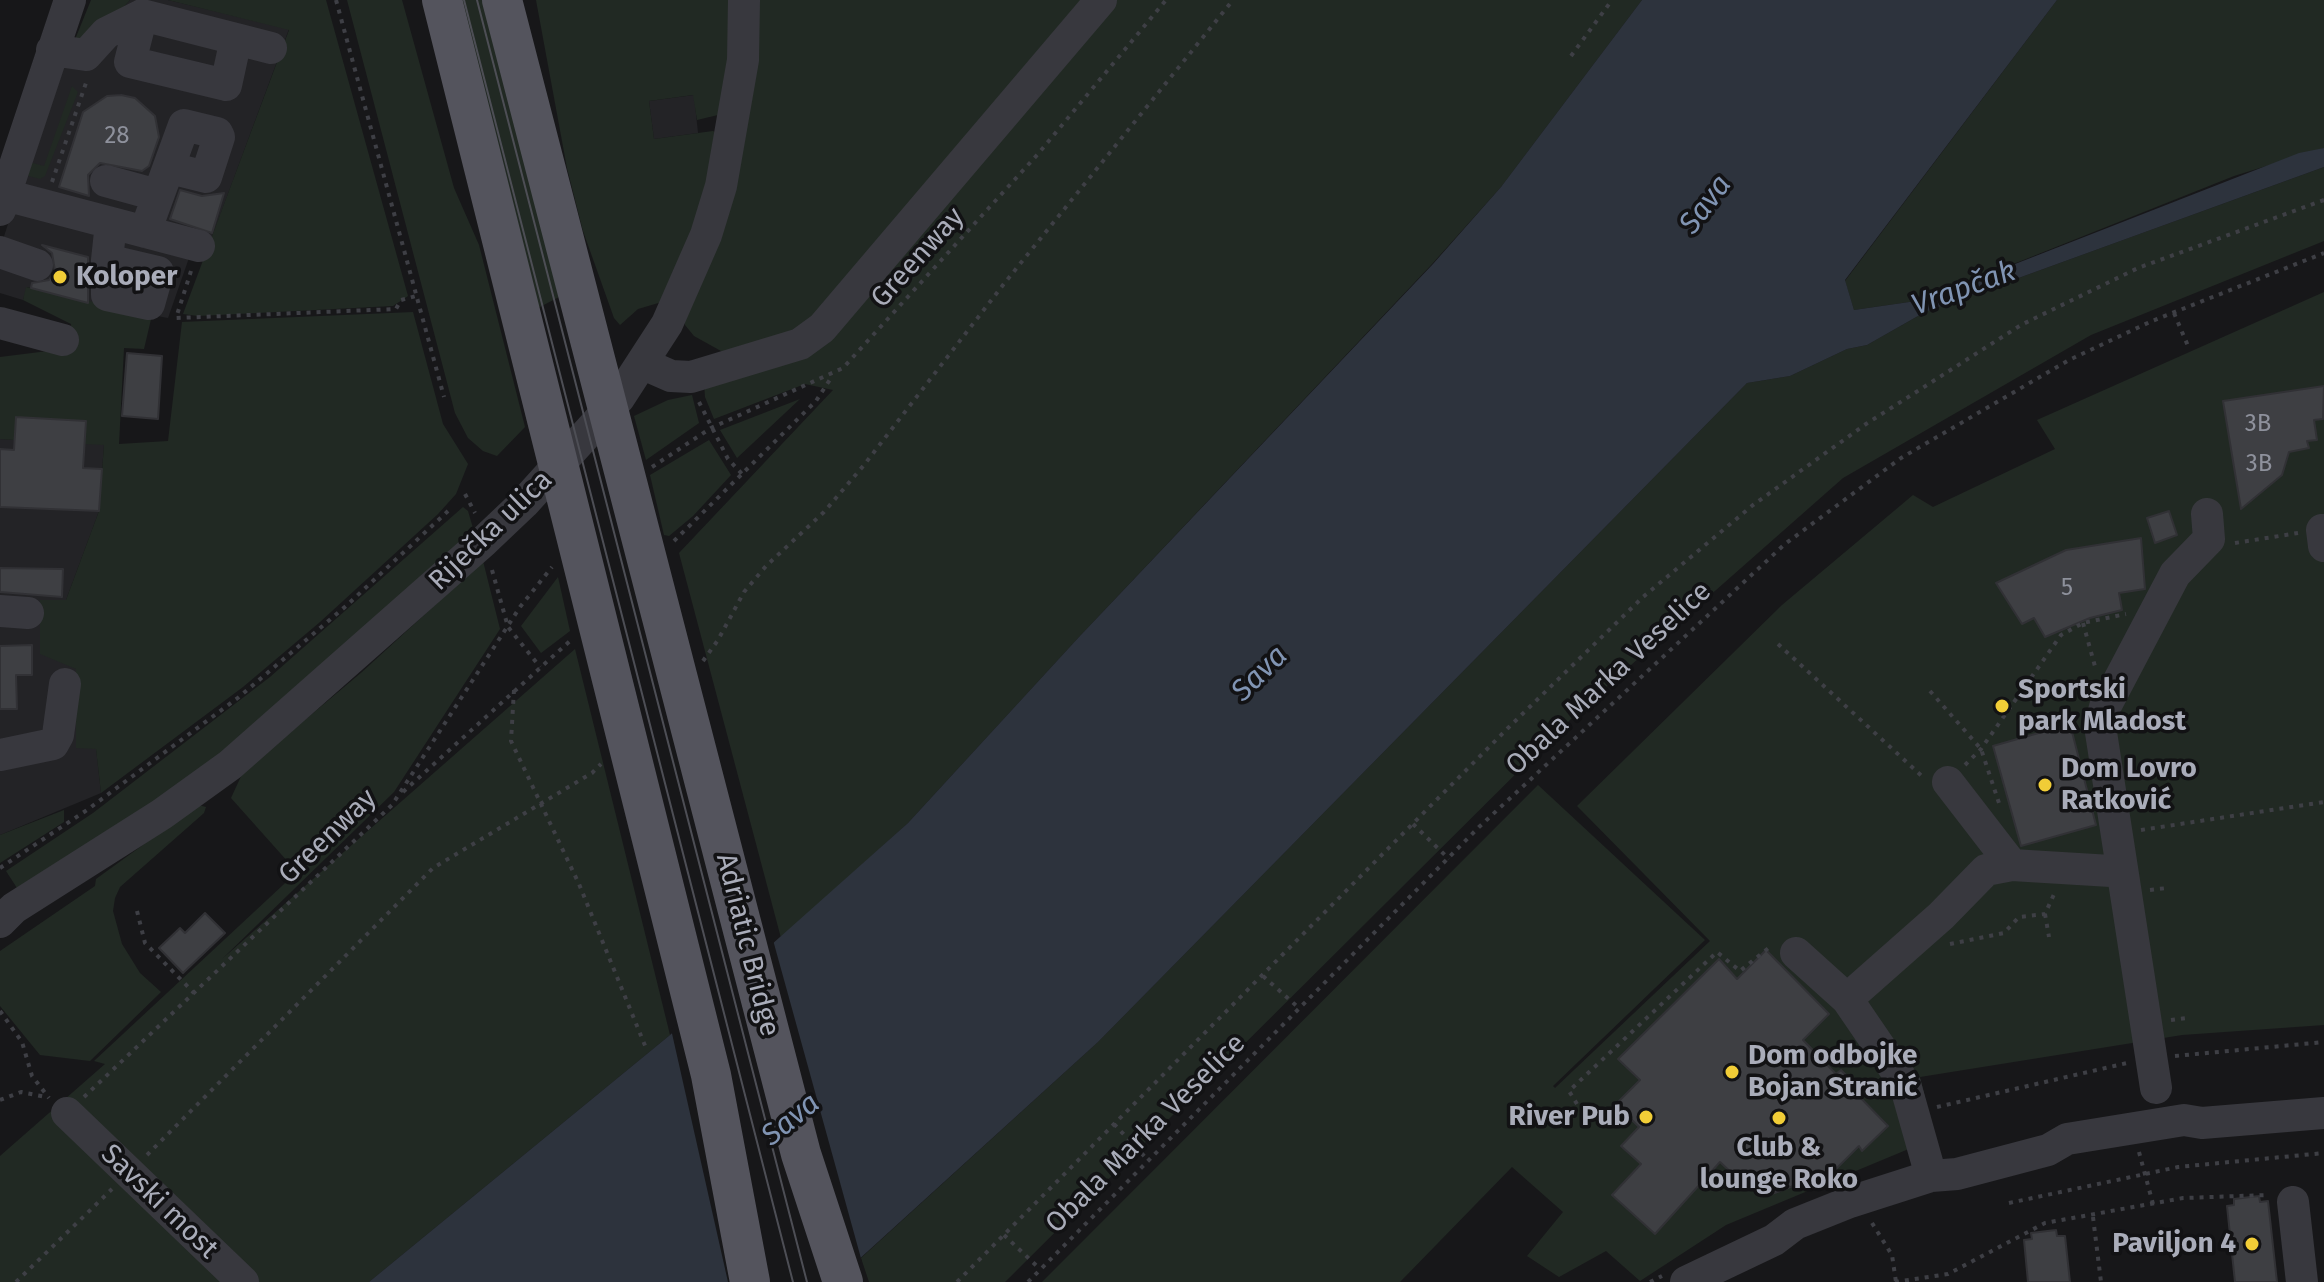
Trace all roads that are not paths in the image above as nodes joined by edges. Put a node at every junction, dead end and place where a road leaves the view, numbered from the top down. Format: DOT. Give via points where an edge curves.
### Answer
graph roads {
  1 [pos="442,0"];
  2 [pos="502,0"];
  3 [pos="744,0"];
  4 [pos="1101,0"];
  5 [pos="70,2"];
  6 [pos="142,15"];
  7 [pos="236,39"];
  8 [pos="271,48"];
  9 [pos="63,53"];
  10 [pos="106,181"];
  11 [pos="2,202"];
  12 [pos="111,223"];
  13 [pos="145,232"];
  14 [pos="199,246"];
  15 [pos="0,252"];
  16 [pos="107,260"];
  17 [pos="37,265"];
  18 [pos="0,323"];
  19 [pos="63,340"];
  20 [pos="655,369"];
  21 [pos="2206,530"];
  22 [pos="65,684"];
  23 [pos="0,755"];
  24 [pos="1948,782"];
  25 [pos="2012,865"];
  26 [pos="2119,868"];
  27 [pos="5,913"];
  28 [pos="1796,953"];
  29 [pos="1847,999"];
  30 [pos="2154,1074"];
  31 [pos="67,1109"];
  32 [pos="2324,1113"];
  33 [pos="721,1125"];
  34 [pos="1944,1175"];
  35 [pos="2293,1202"];
  36 [pos="838,1273"];
  37 [pos="1679,1276"];
  38 [pos="243,1282"];
  39 [pos="750,1282"];
  40 [pos="771,1282"];
  41 [pos="2302,1282"];
  1 -- 33 [label="main road" via="519,308 590,646"];
  2 -- 36 [label="main road, Adriatic Bridge" via="569,260 639,490 659,605 801,1154"];
  3 -- 27 [label="street, Riječka ulica" via="737,108 718,198 667,324 619,398 484,541 220,773"];
  4 -- 20 [label="street" via="822,328 800,344 691,377"];
  5 -- 9 [label="street"];
  6 -- 7 [label="street"];
  6 -- 7 [label="street" via="130,62 226,85"];
  6 -- 9 [label="street" via="106,33 86,55"];
  7 -- 8 [label="street"];
  9 -- 11 [label="street"];
  10 -- 13 [label="street" via="163,181"];
  11 -- 12 [label="street"];
  12 -- 13 [label="street"];
  12 -- 16 [label="street"];
  13 -- 14 [label="street"];
  15 -- 17 [label="street"];
  18 -- 19 [label="street"];
  21 -- 26 [label="street" via="2156,607 2100,726"];
  22 -- 23 [label="street" via="53,744"];
  24 -- 25 [label="street"];
  25 -- 26 [label="street"];
  25 -- 29 [label="street" via="1986,870"];
  26 -- 30 [label="street"];
  28 -- 29 [label="street"];
  29 -- 34 [label="street" via="1905,1084"];
  31 -- 38 [label="street, Savski most"];
  32 -- 34 [label="street" via="2202,1123 2188,1130 2048,1150"];
  33 -- 39 [label="main road"];
  33 -- 40 [label="street"];
  34 -- 37 [label="street" via="1935,1187"];
  35 -- 41 [label="street"];
}
